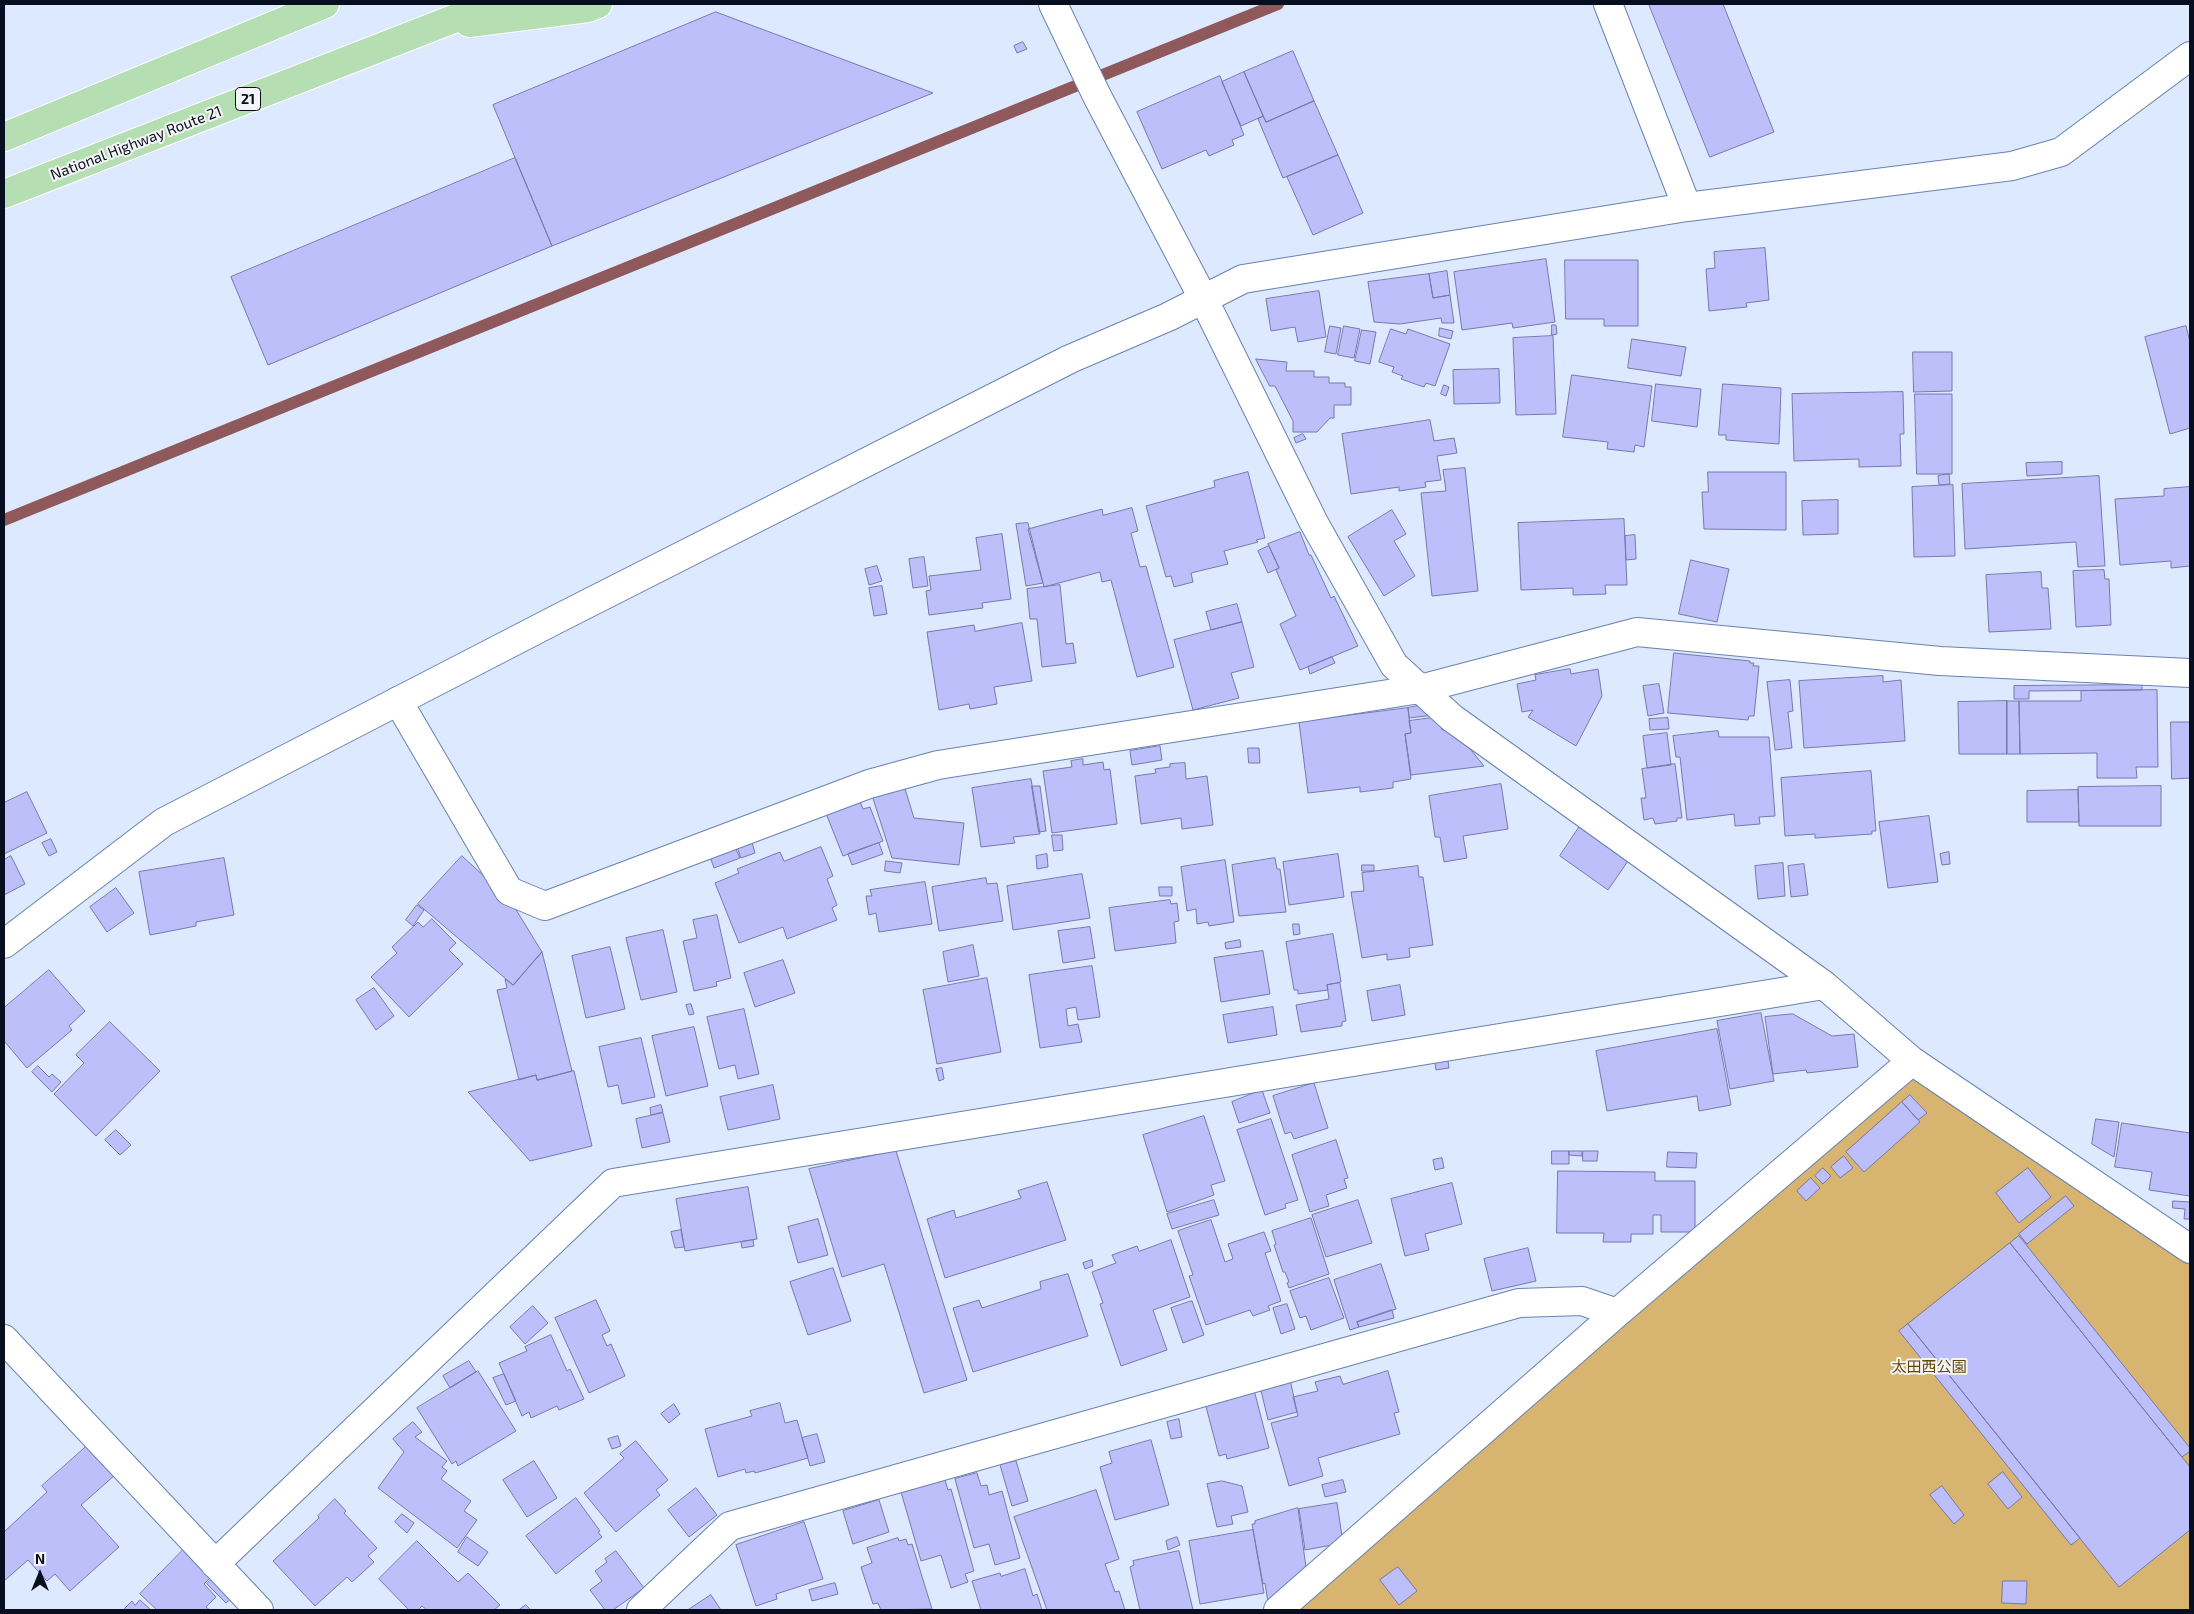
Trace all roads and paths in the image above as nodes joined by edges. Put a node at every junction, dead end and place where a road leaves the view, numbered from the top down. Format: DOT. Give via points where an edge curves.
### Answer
graph roads {
  1 [pos="315,4"];
  2 [pos="325,4"];
  3 [pos="492,4"];
  4 [pos="598,4"];
  5 [pos="1053,4"];
  6 [pos="1608,4"];
  7 [pos="290,18"];
  8 [pos="432,27"];
  9 [pos="2190,56"];
  10 [pos="4,137"];
  11 [pos="4,194"];
  12 [pos="1687,207"];
  13 [pos="1204,300"];
  14 [pos="2190,673"];
  15 [pos="1420,688"];
  16 [pos="398,701"];
  17 [pos="4,944"];
  18 [pos="1824,986"];
  19 [pos="1912,1061"];
  20 [pos="2190,1249"];
  21 [pos="1617,1313"];
  22 [pos="4,1339"];
  23 [pos="215,1564"];
  24 [pos="259,1610"];
  25 [pos="641,1610"];
  26 [pos="1278,1610"];
  1 -- 7 [label="highway"];
  2 -- 7 [label="highway"];
  3 -- 8 [label="highway, National Highway Route 21 / 21"];
  4 -- 8 [label="highway" via="588,8"];
  5 -- 13 [label="street" via="1097,96"];
  6 -- 12 [label="street"];
  7 -- 10 [label="highway"];
  8 -- 11 [label="highway, National Highway Route 21 / 21"];
  9 -- 12 [label="street" via="2061,152 2012,166"];
  12 -- 13 [label="street" via="1242,279"];
  13 -- 15 [label="street" via="1313,521 1394,665"];
  13 -- 16 [label="street" via="1070,359"];
  14 -- 15 [label="street" via="1940,661 1637,632"];
  15 -- 16 [label="street" via="938,765 869,784 545,906 509,891"];
  15 -- 18 [label="street" via="1452,718"];
  16 -- 17 [label="street" via="164,822"];
  18 -- 19 [label="street"];
  18 -- 23 [label="street" via="613,1183"];
  19 -- 20 [label="street"];
  19 -- 21 [label="street"];
  21 -- 25 [label="street" via="1582,1301 1520,1303 730,1526"];
  21 -- 26 [label="street"];
  22 -- 23 [label="street"];
  23 -- 24 [label="street"];
}
